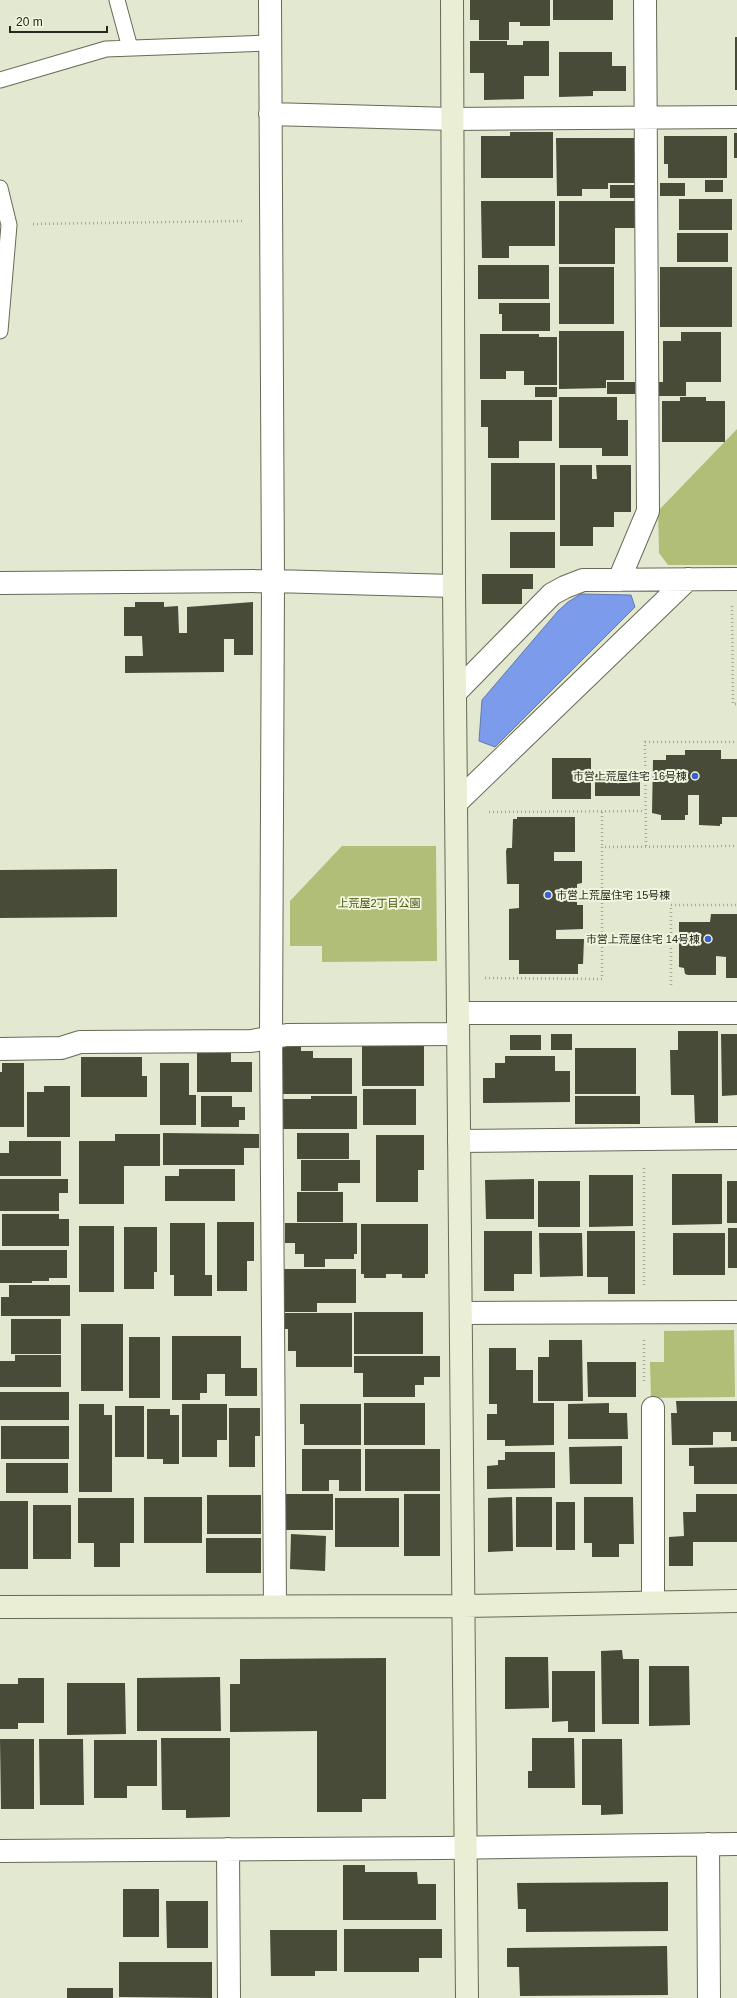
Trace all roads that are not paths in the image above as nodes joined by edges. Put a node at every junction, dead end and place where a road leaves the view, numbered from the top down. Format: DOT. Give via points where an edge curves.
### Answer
graph roads {
  1 [pos="117,0"];
  2 [pos="270,0"];
  3 [pos="452,0"];
  4 [pos="644,0"];
  5 [pos="270,43"];
  6 [pos="130,48"];
  7 [pos="0,80"];
  8 [pos="270,114"];
  9 [pos="737,117"];
  10 [pos="645,118"];
  11 [pos="452,119"];
  12 [pos="0,188"];
  13 [pos="0,329"];
  14 [pos="688,579"];
  15 [pos="619,580"];
  16 [pos="273,581"];
  17 [pos="0,583"];
  18 [pos="454,586"];
  19 [pos="735,589"];
  20 [pos="455,693"];
  21 [pos="456,803"];
  22 [pos="737,1013"];
  23 [pos="458,1023"];
  24 [pos="271,1037"];
  25 [pos="0,1049"];
  26 [pos="737,1138"];
  27 [pos="459,1141"];
  28 [pos="737,1312"];
  29 [pos="461,1313"];
  30 [pos="653,1408"];
  31 [pos="737,1601"];
  32 [pos="653,1602"];
  33 [pos="275,1605"];
  34 [pos="463,1606"];
  35 [pos="0,1608"];
  36 [pos="708,1844"];
  37 [pos="737,1844"];
  38 [pos="465,1847"];
  39 [pos="228,1849"];
  40 [pos="0,1851"];
  41 [pos="229,1998"];
  42 [pos="467,1998"];
  43 [pos="709,1998"];
  1 -- 6 [label="lane"];
  2 -- 5 [label="street"];
  3 -- 11 [label="street"];
  4 -- 10 [label="street"];
  5 -- 6 [label="lane"];
  5 -- 8 [label="street"];
  6 -- 7 [label="lane" via="106,49"];
  8 -- 11 [label="street"];
  8 -- 16 [label="street"];
  9 -- 10 [label="street"];
  10 -- 11 [label="street"];
  10 -- 15 [label="street" via="648,511"];
  11 -- 18 [label="street"];
  12 -- 13 [label="lane" via="9,225"];
  14 -- 15 [label="street"];
  14 -- 19 [label="street"];
  14 -- 21 [label="street"];
  15 -- 20 [label="street" via="583,580 552,594"];
  16 -- 17 [label="street"];
  16 -- 18 [label="street"];
  16 -- 24 [label="street"];
  18 -- 20 [label="street"];
  20 -- 21 [label="street"];
  21 -- 23 [label="street"];
  22 -- 23 [label="street"];
  23 -- 24 [label="street"];
  23 -- 27 [label="street"];
  24 -- 25 [label="street" via="251,1041 80,1042 61,1048"];
  24 -- 33 [label="street"];
  26 -- 27 [label="street"];
  27 -- 29 [label="street"];
  28 -- 29 [label="street"];
  29 -- 34 [label="street"];
  30 -- 32 [label="street"];
  31 -- 32 [label="street"];
  32 -- 34 [label="street"];
  33 -- 34 [label="street"];
  33 -- 35 [label="street"];
  34 -- 38 [label="street"];
  36 -- 37 [label="street"];
  36 -- 38 [label="street"];
  36 -- 43 [label="street"];
  38 -- 39 [label="street"];
  38 -- 42 [label="street"];
  39 -- 40 [label="street"];
  39 -- 41 [label="street"];
}
